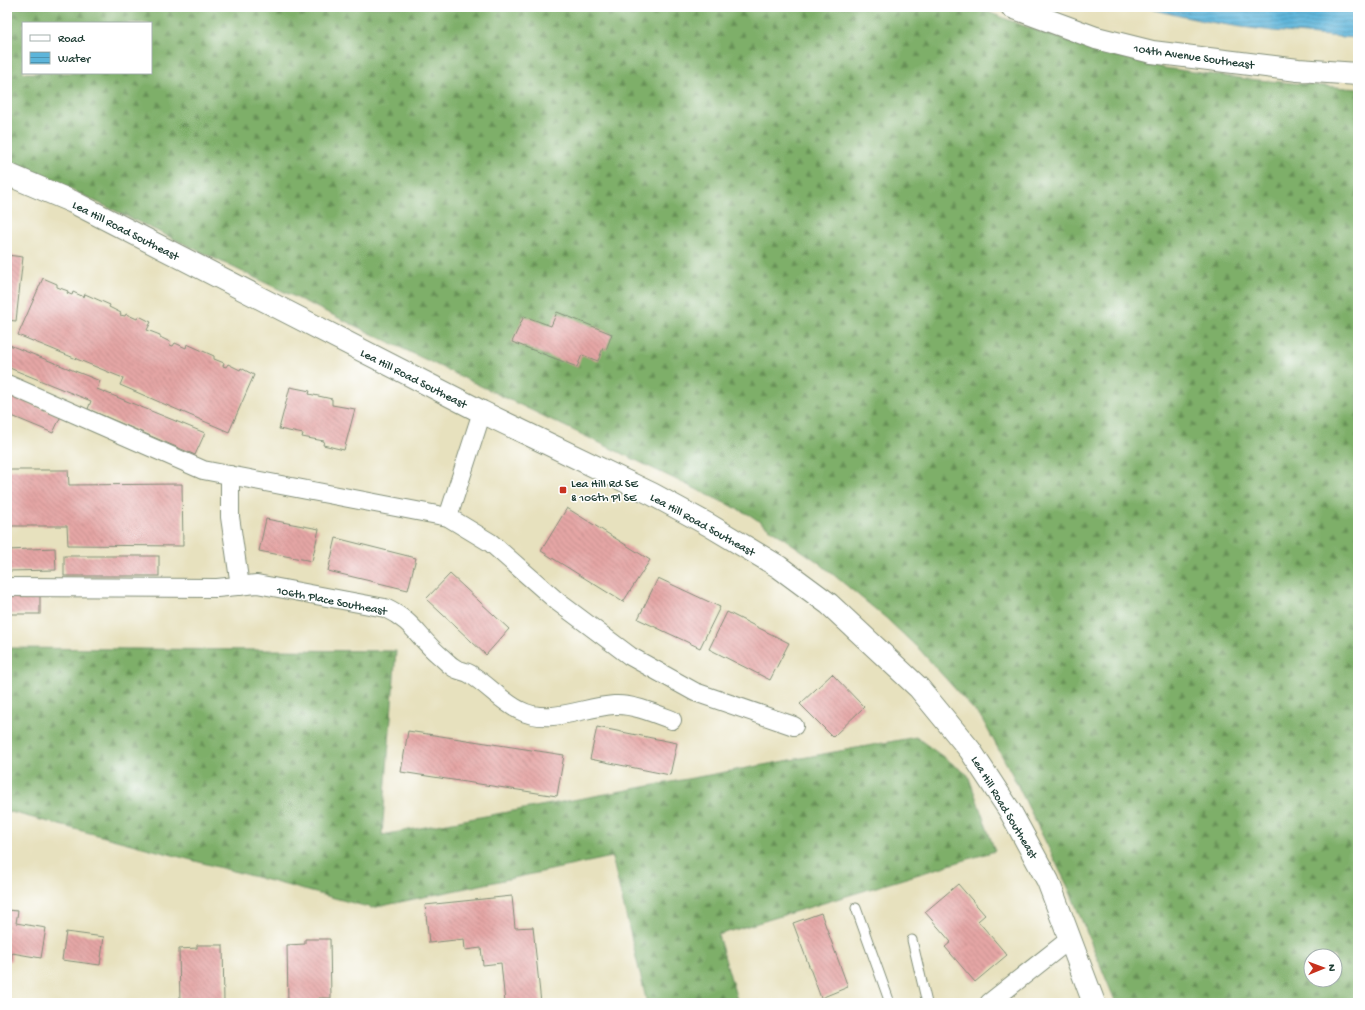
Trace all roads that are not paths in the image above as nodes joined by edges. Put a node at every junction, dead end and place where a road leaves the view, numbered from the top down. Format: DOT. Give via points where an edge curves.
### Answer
graph roads {
  1 [pos="1012,7"];
  2 [pos="1358,74"];
  3 [pos="7,174"];
  4 [pos="7,384"];
  5 [pos="482,412"];
  6 [pos="230,475"];
  7 [pos="448,517"];
  8 [pos="240,586"];
  9 [pos="7,587"];
  10 [pos="672,720"];
  11 [pos="794,726"];
  12 [pos="856,908"];
  13 [pos="1070,939"];
  14 [pos="912,940"];
  15 [pos="890,1003"];
  16 [pos="927,1003"];
  17 [pos="989,1003"];
  18 [pos="1094,1003"];
  1 -- 2 [label="main road, 104th Avenue Southeast" via="1096,38 1152,52 1298,70"];
  3 -- 5 [label="main road, Lea Hill Road Southeast" via="73,202"];
  4 -- 6 [label="street" via="203,470"];
  5 -- 7 [label="street"];
  5 -- 13 [label="main road, Lea Hill Road Southeast" via="652,494 710,525 779,567 829,604 919,688 970,750 1010,812 1048,880"];
  6 -- 7 [label="street"];
  6 -- 8 [label="street" via="230,518"];
  7 -- 11 [label="street" via="490,543 558,602 630,656 695,692"];
  8 -- 9 [label="street, 106th Place Southeast"];
  8 -- 10 [label="street, 106th Place Southeast" via="257,584 385,608 412,624 437,654 453,667 470,674 519,710 542,717 567,715 615,705 645,710"];
  12 -- 15 [label="lane"];
  13 -- 17 [label="street"];
  13 -- 18 [label="main road, Lea Hill Road Southeast"];
  14 -- 16 [label="lane"];
}
